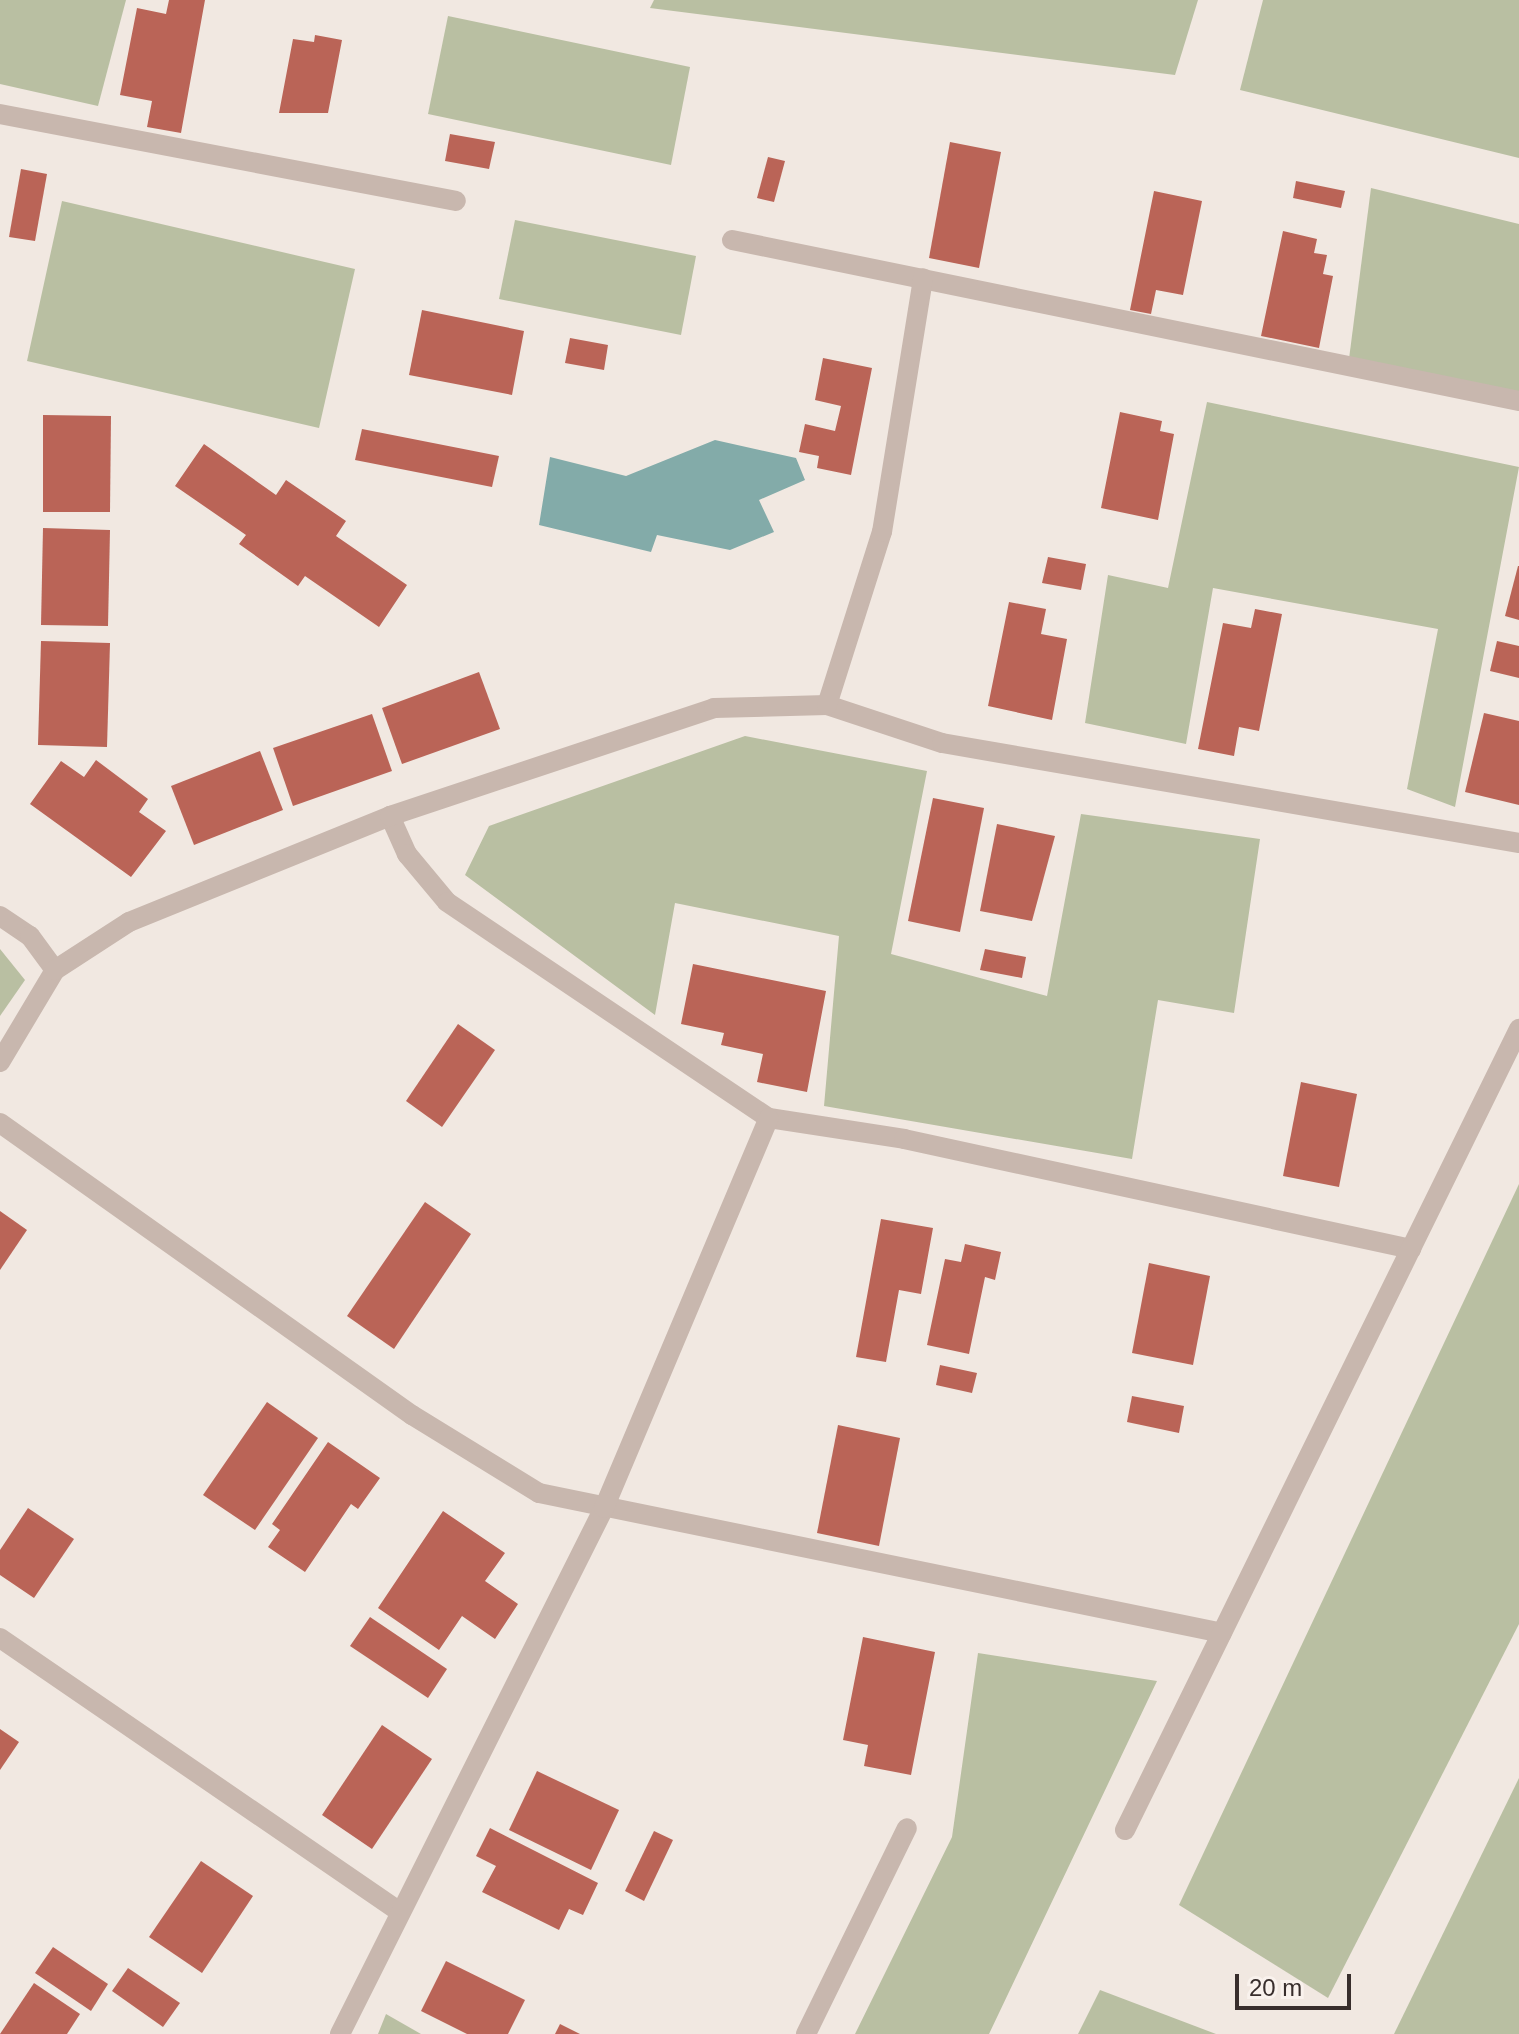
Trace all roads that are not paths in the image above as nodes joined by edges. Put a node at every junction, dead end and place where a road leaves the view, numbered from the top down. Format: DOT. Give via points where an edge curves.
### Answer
graph roads {
  1 [pos="0,114"];
  2 [pos="456,201"];
  3 [pos="732,240"];
  4 [pos="923,278"];
  5 [pos="1519,401"];
  6 [pos="827,705"];
  7 [pos="390,816"];
  8 [pos="1519,843"];
  9 [pos="0,916"];
  10 [pos="55,970"];
  11 [pos="1519,1029"];
  12 [pos="0,1062"];
  13 [pos="769,1118"];
  14 [pos="0,1123"];
  15 [pos="1411,1249"];
  16 [pos="604,1508"];
  17 [pos="1222,1633"];
  18 [pos="0,1638"];
  19 [pos="907,1828"];
  20 [pos="1125,1830"];
  21 [pos="399,1911"];
  22 [pos="340,2034"];
  23 [pos="806,2034"];
  1 -- 2 [label="street"];
  3 -- 4 [label="street"];
  4 -- 5 [label="street"];
  4 -- 6 [label="street" via="882,532"];
  6 -- 7 [label="street" via="714,708"];
  6 -- 8 [label="street" via="942,743"];
  7 -- 10 [label="street" via="129,922"];
  7 -- 13 [label="street" via="415,866 447,902"];
  9 -- 10 [label="street" via="30,936"];
  10 -- 12 [label="street"];
  11 -- 15 [label="street"];
  13 -- 15 [label="street" via="904,1139"];
  13 -- 16 [label="street"];
  14 -- 16 [label="street" via="487,1466 539,1493"];
  15 -- 17 [label="street"];
  16 -- 17 [label="street"];
  16 -- 21 [label="street"];
  17 -- 20 [label="street"];
  18 -- 21 [label="street"];
  19 -- 23 [label="street"];
  21 -- 22 [label="street"];
}
